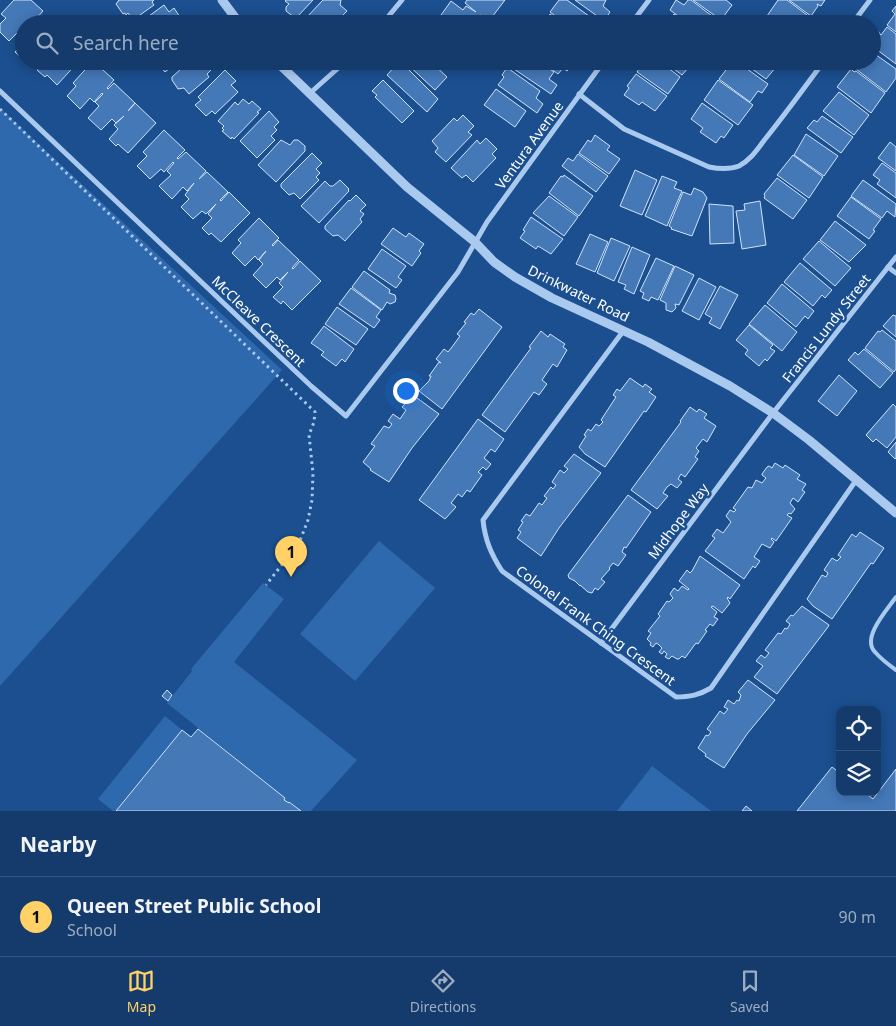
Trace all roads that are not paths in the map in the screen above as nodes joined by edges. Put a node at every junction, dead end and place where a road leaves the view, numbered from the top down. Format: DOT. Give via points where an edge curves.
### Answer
graph roads {
  1 [pos="222,0"];
  2 [pos="402,0"];
  3 [pos="649,0"];
  4 [pos="870,0"];
  5 [pos="233,15"];
  6 [pos="390,15"];
  7 [pos="638,15"];
  8 [pos="859,15"];
  9 [pos="285,70"];
  10 [pos="336,70"];
  11 [pos="597,70"];
  12 [pos="817,70"];
  13 [pos="0,91"];
  14 [pos="309,94"];
  15 [pos="580,94"];
  16 [pos="475,242"];
  17 [pos="896,257"];
  18 [pos="888,267"];
  19 [pos="896,273"];
  20 [pos="624,330"];
  21 [pos="773,413"];
  22 [pos="857,479"];
  23 [pos="896,513"];
  24 [pos="896,597"];
  25 [pos="601,643"];
  26 [pos="896,670"];
  1 -- 5 [label="street"];
  2 -- 6 [label="street"];
  3 -- 7 [label="street"];
  4 -- 8 [label="street"];
  9 -- 14 [label="street, Drinkwater Road"];
  10 -- 14 [label="street"];
  11 -- 15 [label="street, Ventura Avenue"];
  12 -- 15 [label="street" via="748,160 730,169 709,167 624,129"];
  13 -- 16 [label="street, McCleave Crescent" via="346,416 458,272"];
  14 -- 16 [label="street, Drinkwater Road" via="407,187"];
  15 -- 16 [label="street, Ventura Avenue"];
  16 -- 20 [label="street, Drinkwater Road" via="494,262 531,287"];
  17 -- 18 [label="street, Francis Lundy Street"];
  18 -- 19 [label="street"];
  18 -- 21 [label="street, Francis Lundy Street"];
  20 -- 21 [label="street, Drinkwater Road" via="702,370"];
  20 -- 25 [label="street, Colonel Frank Ching Crescent" via="483,520 485,538 502,571"];
  21 -- 22 [label="street, Drinkwater Road"];
  21 -- 25 [label="street, Midhope Way"];
  22 -- 23 [label="street, Drinkwater Road"];
  22 -- 25 [label="street, Colonel Frank Ching Crescent" via="711,688 700,694 676,697"];
  24 -- 26 [label="lane" via="872,633 870,642 873,651"];
}
